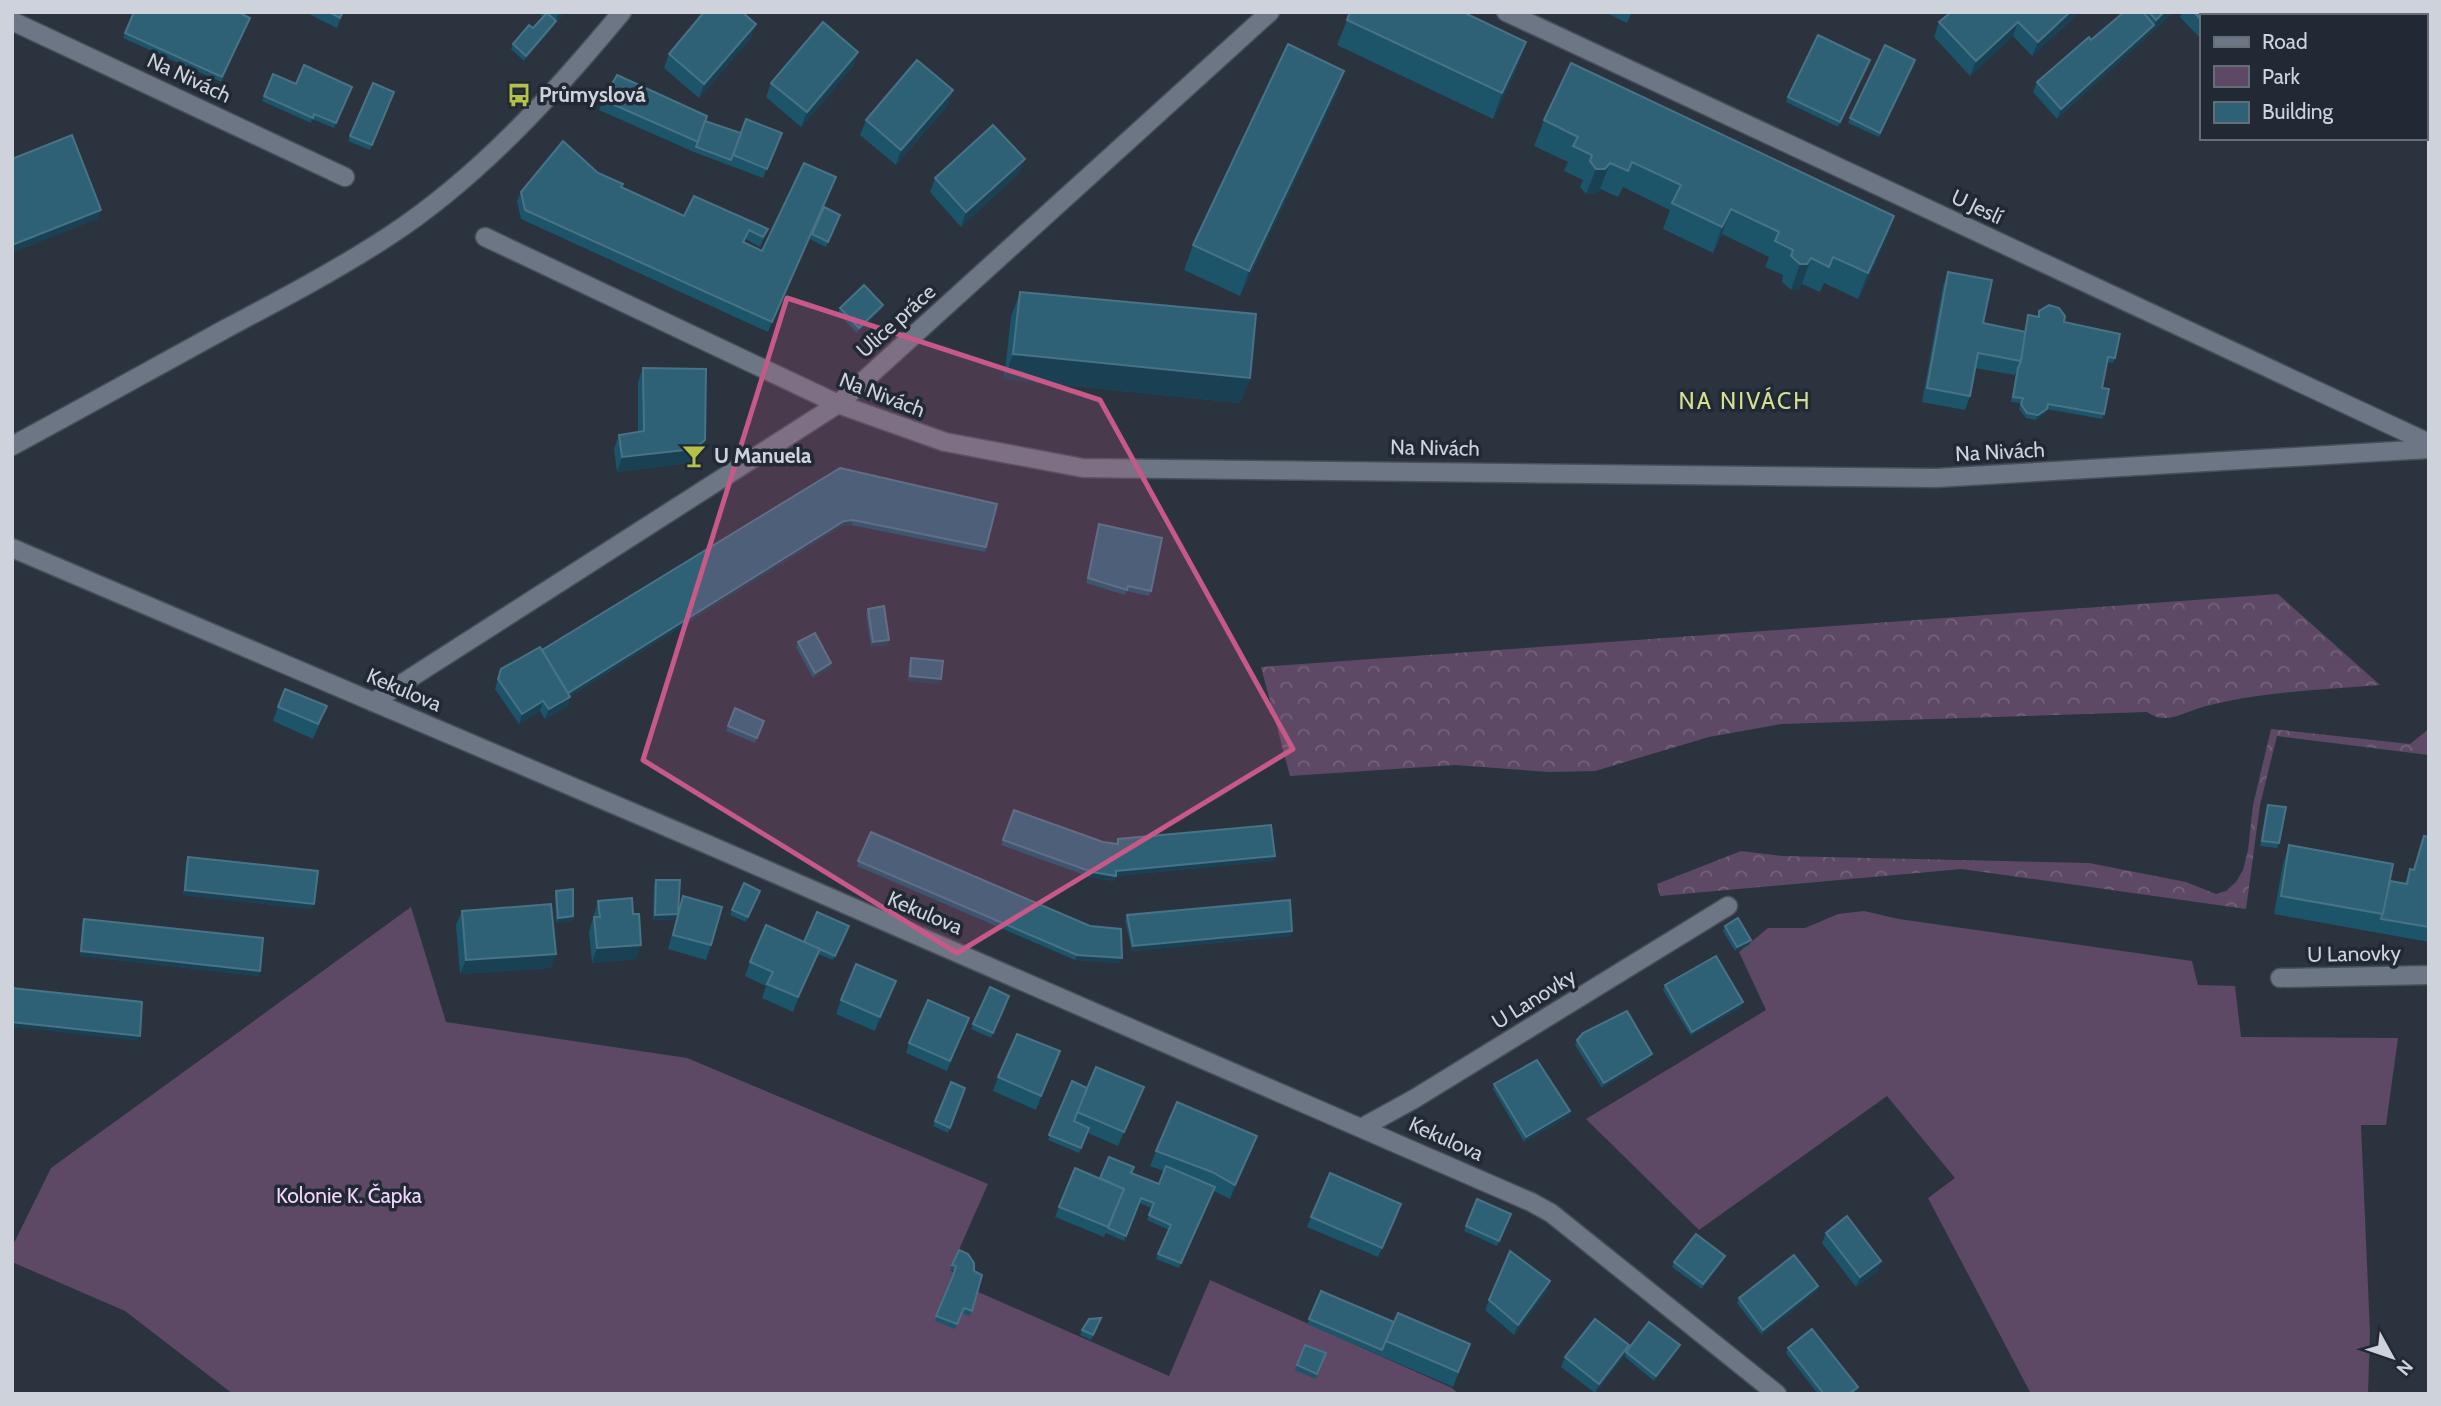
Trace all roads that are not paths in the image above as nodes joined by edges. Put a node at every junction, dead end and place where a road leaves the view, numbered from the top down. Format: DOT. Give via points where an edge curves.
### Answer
graph roads {
  1 [pos="622,12"];
  2 [pos="1269,12"];
  3 [pos="1506,12"];
  4 [pos="12,20"];
  5 [pos="345,177"];
  6 [pos="485,236"];
  7 [pos="838,404"];
  8 [pos="2429,443"];
  9 [pos="12,446"];
  10 [pos="2429,449"];
  11 [pos="12,548"];
  12 [pos="373,702"];
  13 [pos="1728,906"];
  14 [pos="2429,975"];
  15 [pos="2280,978"];
  16 [pos="1363,1127"];
  17 [pos="1777,1394"];
  1 -- 9 [label="street" via="572,72 499,145 451,190 390,235"];
  2 -- 7 [label="street, Ulice práce"];
  3 -- 8 [label="street, U Jeslí"];
  4 -- 5 [label="street, Na Nivách"];
  6 -- 7 [label="street, Na Nivách"];
  7 -- 10 [label="street, Na Nivách" via="945,442 1083,468 1936,478"];
  7 -- 12 [label="street, Ulice práce"];
  11 -- 12 [label="street, Kekulova"];
  12 -- 16 [label="street, Kekulova"];
  13 -- 16 [label="street, U Lanovky"];
  14 -- 15 [label="street, U Lanovky"];
  16 -- 17 [label="street, Kekulova" via="1552,1213"];
}
